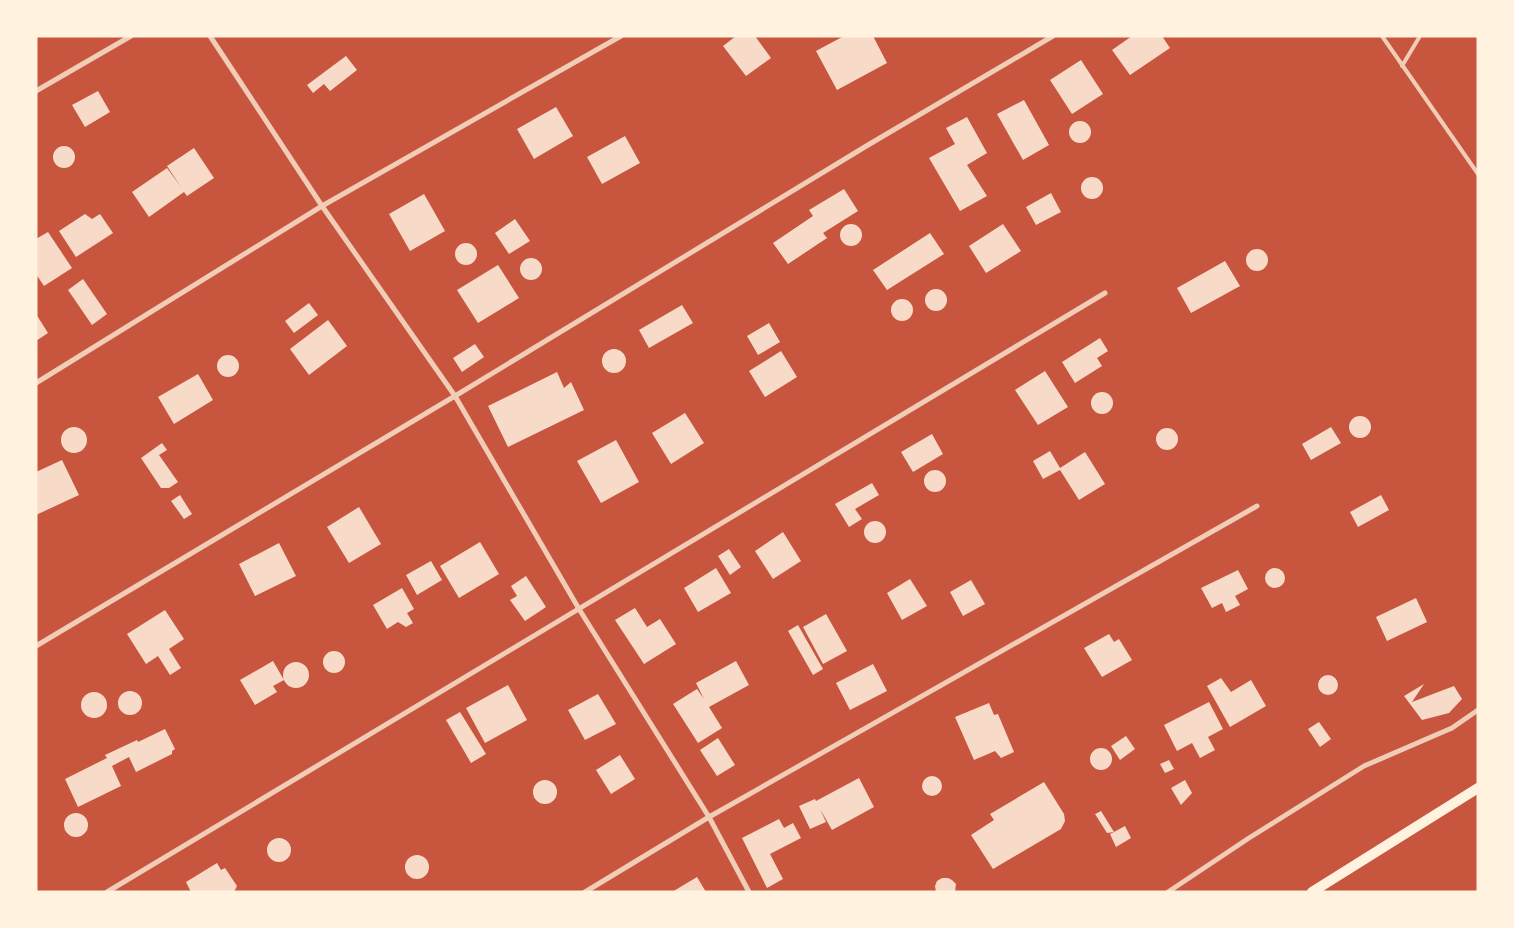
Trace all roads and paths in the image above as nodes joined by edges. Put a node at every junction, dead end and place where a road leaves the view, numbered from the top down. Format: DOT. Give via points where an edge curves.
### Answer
graph roads {
  1 [pos="131,36"];
  2 [pos="210,36"];
  3 [pos="621,36"];
  4 [pos="1053,36"];
  5 [pos="1382,36"];
  6 [pos="1420,36"];
  7 [pos="1402,66"];
  8 [pos="36,91"];
  9 [pos="1478,174"];
  10 [pos="322,206"];
  11 [pos="1105,293"];
  12 [pos="36,383"];
  13 [pos="455,396"];
  14 [pos="1257,506"];
  15 [pos="579,609"];
  16 [pos="36,646"];
  17 [pos="1478,710"];
  18 [pos="1478,788"];
  19 [pos="709,817"];
  20 [pos="107,892"];
  21 [pos="585,892"];
  22 [pos="749,892"];
  23 [pos="1168,892"];
  24 [pos="1312,892"];
  1 -- 8 [label="street"];
  2 -- 10 [label="street"];
  3 -- 10 [label="street"];
  4 -- 13 [label="street"];
  5 -- 7 [label="lane"];
  6 -- 7 [label="lane"];
  7 -- 9 [label="lane"];
  10 -- 12 [label="street"];
  10 -- 13 [label="street"];
  11 -- 15 [label="street"];
  13 -- 15 [label="street"];
  13 -- 16 [label="street"];
  14 -- 19 [label="street"];
  15 -- 19 [label="street"];
  15 -- 20 [label="street"];
  17 -- 23 [label="street" via="1452,728 1364,766"];
  18 -- 24 [label="main road"];
  19 -- 21 [label="street"];
  19 -- 22 [label="street"];
}
